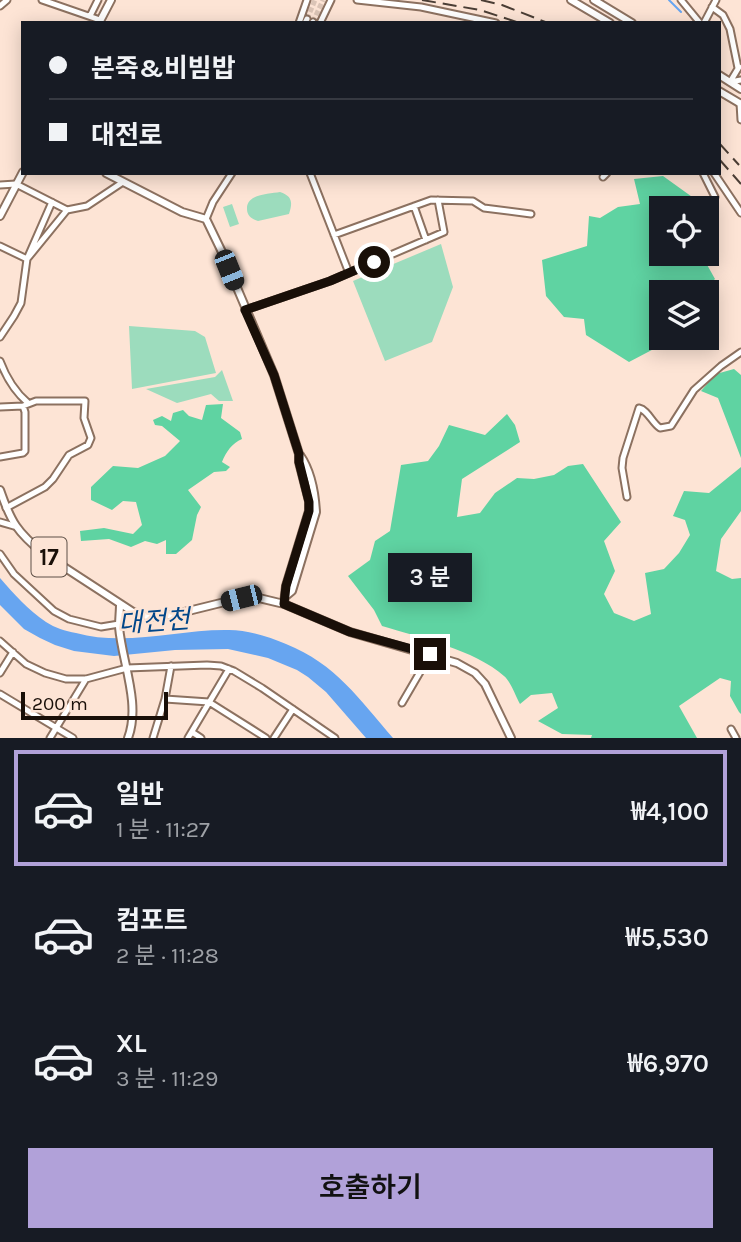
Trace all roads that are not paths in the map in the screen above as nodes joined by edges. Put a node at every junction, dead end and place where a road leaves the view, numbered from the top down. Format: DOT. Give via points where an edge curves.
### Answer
graph roads {
  1 [pos="7,0"];
  2 [pos="42,0"];
  3 [pos="99,0"];
  4 [pos="111,0"];
  5 [pos="307,0"];
  6 [pos="331,0"];
  7 [pos="357,0"];
  8 [pos="571,0"];
  9 [pos="594,0"];
  10 [pos="681,0"];
  11 [pos="716,0"];
  12 [pos="0,6"];
  13 [pos="712,7"];
  14 [pos="90,16"];
  15 [pos="100,21"];
  16 [pos="300,21"];
  17 [pos="321,21"];
  18 [pos="486,21"];
  19 [pos="607,21"];
  20 [pos="629,21"];
  21 [pos="700,21"];
  22 [pos="703,21"];
  23 [pos="740,65"];
  24 [pos="721,76"];
  25 [pos="741,80"];
  26 [pos="730,82"];
  27 [pos="741,89"];
  28 [pos="721,92"];
  29 [pos="740,104"];
  30 [pos="741,120"];
  31 [pos="21,175"];
  32 [pos="110,175"];
  33 [pos="231,175"];
  34 [pos="311,175"];
  35 [pos="704,175"];
  36 [pos="715,175"];
  37 [pos="123,182"];
  38 [pos="0,184"];
  39 [pos="16,184"];
  40 [pos="714,196"];
  41 [pos="438,200"];
  42 [pos="52,202"];
  43 [pos="414,206"];
  44 [pos="67,210"];
  45 [pos="741,213"];
  46 [pos="531,214"];
  47 [pos="0,216"];
  48 [pos="206,219"];
  49 [pos="334,235"];
  50 [pos="426,240"];
  51 [pos="0,246"];
  52 [pos="27,259"];
  53 [pos="349,273"];
  54 [pos="245,310"];
  55 [pos="0,337"];
  56 [pos="741,352"];
  57 [pos="0,361"];
  58 [pos="25,405"];
  59 [pos="0,407"];
  60 [pos="0,457"];
  61 [pos="0,489"];
  62 [pos="626,497"];
  63 [pos="6,508"];
  64 [pos="0,522"];
  65 [pos="14,526"];
  66 [pos="0,554"];
  67 [pos="120,604"];
  68 [pos="284,604"];
  69 [pos="119,626"];
  70 [pos="0,641"];
  71 [pos="13,652"];
  72 [pos="430,654"];
  73 [pos="126,665"];
  74 [pos="171,666"];
  75 [pos="229,669"];
  76 [pos="0,673"];
  77 [pos="86,679"];
  78 [pos="0,694"];
  79 [pos="165,699"];
  80 [pos="209,702"];
  81 [pos="402,702"];
  82 [pos="293,709"];
  83 [pos="57,728"];
  84 [pos="731,729"];
  85 [pos="192,732"];
  86 [pos="50,738"];
  87 [pos="73,738"];
  88 [pos="128,738"];
  89 [pos="153,738"];
  90 [pos="188,738"];
  91 [pos="201,738"];
  92 [pos="266,738"];
  93 [pos="274,738"];
  94 [pos="335,738"];
  95 [pos="511,738"];
  96 [pos="736,738"];
  1 -- 12 [label="street"];
  2 -- 14 [label="street"];
  3 -- 14 [label="street"];
  4 -- 15 [label="main road"];
  5 -- 16 [label="street"];
  6 -- 17 [label="street"];
  7 -- 18 [label="street"];
  8 -- 19 [label="main road"];
  9 -- 20 [label="main road"];
  10 -- 21 [label="street"];
  11 -- 13 [label="street"];
  13 -- 22 [label="street"];
  13 -- 23 [label="street" via="730,29"];
  14 -- 15 [label="street"];
  23 -- 26 [label="street"];
  24 -- 26 [label="main road"];
  25 -- 26 [label="street"];
  26 -- 27 [label="main road"];
  28 -- 29 [label="main road"];
  29 -- 30 [label="street"];
  31 -- 39 [label="main road"];
  32 -- 37 [label="main road"];
  33 -- 48 [label="street"];
  34 -- 49 [label="street"];
  35 -- 40 [label="street"];
  36 -- 45 [label="street"];
  37 -- 44 [label="street" via="87,206"];
  37 -- 48 [label="main road"];
  38 -- 39 [label="street"];
  39 -- 42 [label="street"];
  39 -- 47 [label="main road"];
  41 -- 43 [label="street"];
  41 -- 46 [label="street" via="473,201 484,208"];
  41 -- 50 [label="street" via="444,232"];
  42 -- 44 [label="street"];
  42 -- 52 [label="street"];
  43 -- 49 [label="street"];
  43 -- 50 [label="street"];
  44 -- 52 [label="street"];
  48 -- 54 [label="main road"];
  49 -- 53 [label="street"];
  50 -- 53 [label="street"];
  51 -- 52 [label="street"];
  52 -- 55 [label="street" via="21,303"];
  53 -- 54 [label="street"];
  54 -- 68 [label="main road" via="274,375 316,500 292,591"];
  56 -- 62 [label="street" via="694,390 671,426 660,428 639,408 623,458"];
  57 -- 58 [label="street"];
  58 -- 59 [label="street"];
  58 -- 60 [label="street" via="25,451"];
  58 -- 63 [label="street" via="85,401 91,438 88,445 69,455 46,486"];
  61 -- 63 [label="main road, 17"];
  63 -- 65 [label="main road, 17"];
  64 -- 65 [label="street"];
  65 -- 67 [label="main road, 17" via="44,554"];
  66 -- 69 [label="street" via="14,574 54,611 101,627"];
  67 -- 68 [label="main road" via="149,617 241,598"];
  67 -- 69 [label="main road"];
  68 -- 72 [label="main road" via="350,632"];
  69 -- 73 [label="main road"];
  70 -- 71 [label="street"];
  71 -- 76 [label="street"];
  71 -- 77 [label="street" via="45,673"];
  72 -- 81 [label="street"];
  72 -- 95 [label="main road" via="475,673"];
  73 -- 74 [label="street"];
  73 -- 77 [label="street"];
  73 -- 88 [label="main road" via="133,710"];
  74 -- 75 [label="street"];
  74 -- 79 [label="street"];
  75 -- 80 [label="street"];
  75 -- 82 [label="street"];
  77 -- 83 [label="street"];
  78 -- 83 [label="street"];
  79 -- 80 [label="street"];
  79 -- 89 [label="street"];
  80 -- 85 [label="street"];
  80 -- 92 [label="street"];
  82 -- 93 [label="street"];
  82 -- 94 [label="street"];
  83 -- 86 [label="street"];
  83 -- 87 [label="street"];
  84 -- 96 [label="street"];
  85 -- 90 [label="street"];
  85 -- 91 [label="street"];
}
